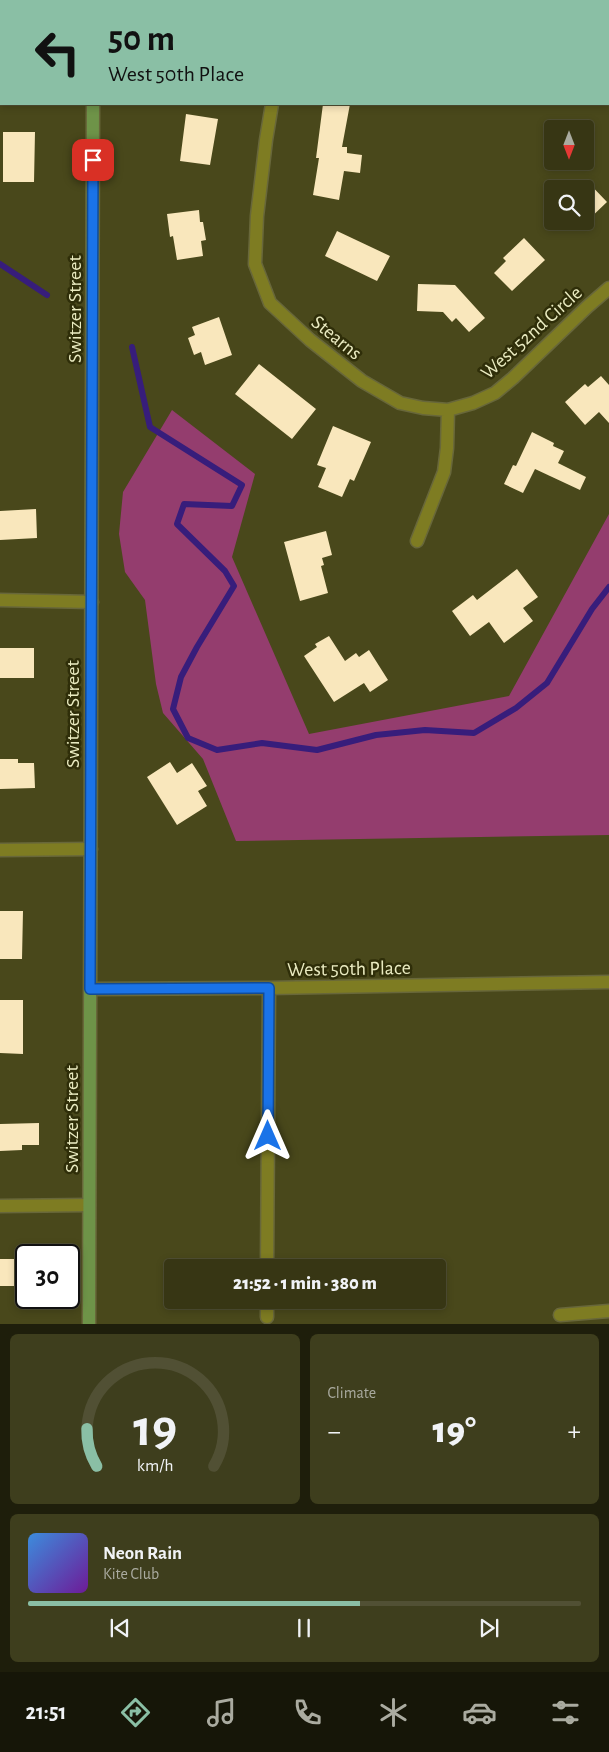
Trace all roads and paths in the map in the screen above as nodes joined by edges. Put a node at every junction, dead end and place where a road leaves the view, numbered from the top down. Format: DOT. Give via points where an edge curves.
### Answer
graph roads {
  1 [pos="93,105"];
  2 [pos="272,105"];
  3 [pos="609,288"];
  4 [pos="448,410"];
  5 [pos="418,542"];
  6 [pos="0,600"];
  7 [pos="92,602"];
  8 [pos="90,849"];
  9 [pos="0,850"];
  10 [pos="609,982"];
  11 [pos="269,988"];
  12 [pos="90,989"];
  13 [pos="90,1205"];
  14 [pos="0,1206"];
  15 [pos="267,1259"];
  16 [pos="267,1309"];
  17 [pos="609,1312"];
  18 [pos="560,1315"];
  19 [pos="267,1318"];
  20 [pos="89,1324"];
  1 -- 7 [label="street, Switzer Street"];
  2 -- 4 [label="street, Stearns" via="254,264 270,303 362,381 400,403"];
  3 -- 4 [label="street, West 52nd Circle" via="495,393"];
  4 -- 5 [label="street" via="444,472"];
  6 -- 7 [label="street"];
  7 -- 8 [label="street, Switzer Street"];
  8 -- 9 [label="street"];
  8 -- 12 [label="street, Switzer Street"];
  10 -- 11 [label="street, West 50th Place"];
  11 -- 12 [label="street, West 50th Place"];
  11 -- 15 [label="street"];
  12 -- 13 [label="street, Switzer Street"];
  13 -- 14 [label="street"];
  13 -- 20 [label="street, Switzer Street"];
  16 -- 19 [label="street"];
  17 -- 18 [label="street"];
}
